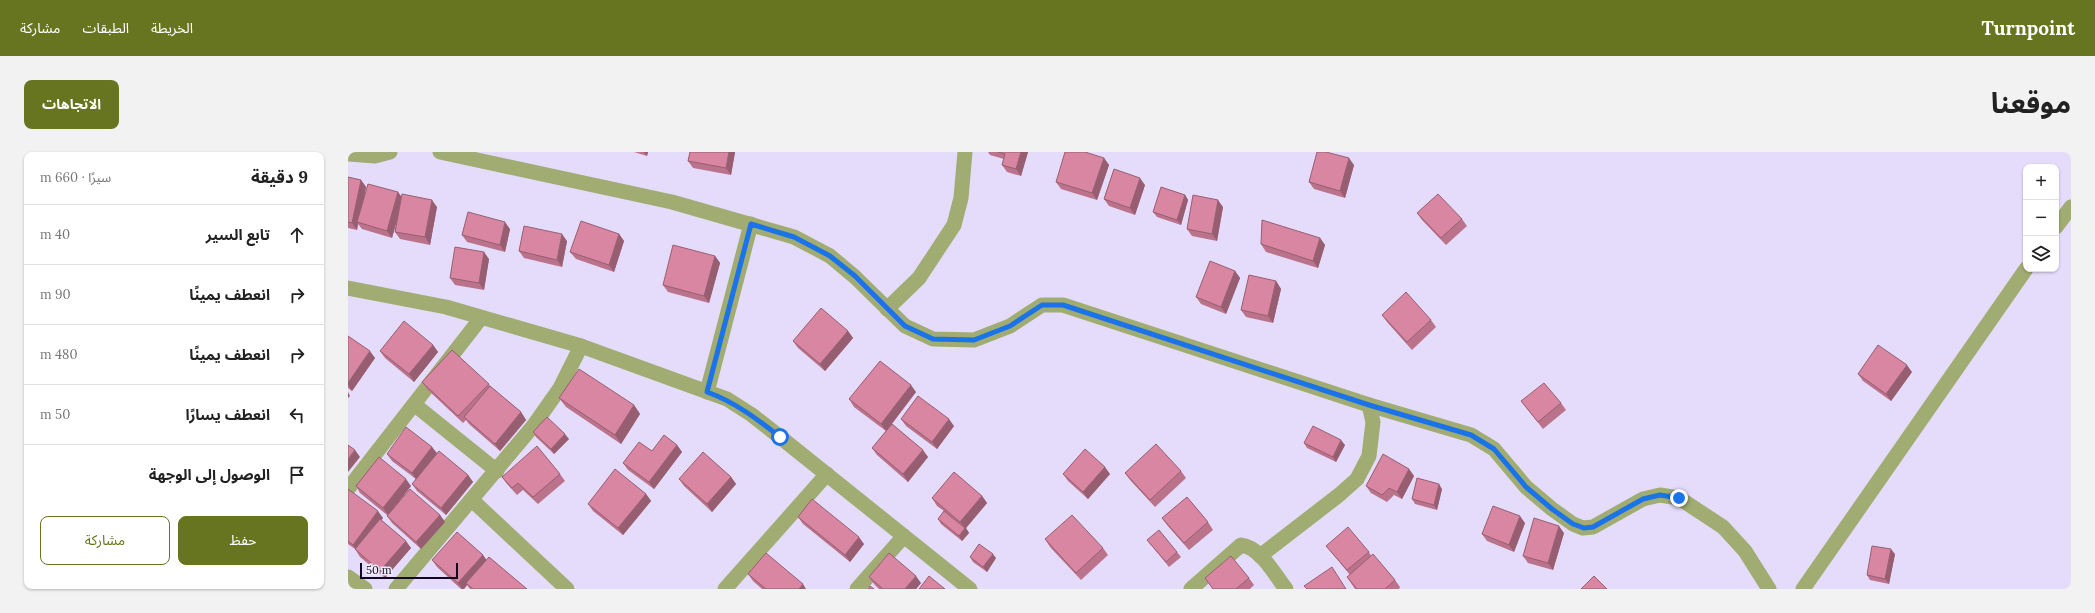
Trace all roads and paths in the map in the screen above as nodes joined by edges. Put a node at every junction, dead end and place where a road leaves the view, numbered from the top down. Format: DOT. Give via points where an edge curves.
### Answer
graph roads {
  1 [pos="390,152"];
  2 [pos="440,152"];
  3 [pos="965,152"];
  4 [pos="348,154"];
  5 [pos="2071,207"];
  6 [pos="751,224"];
  7 [pos="2059,224"];
  8 [pos="2024,272"];
  9 [pos="348,288"];
  10 [pos="887,309"];
  11 [pos="481,318"];
  12 [pos="581,346"];
  13 [pos="707,392"];
  14 [pos="415,404"];
  15 [pos="1369,405"];
  16 [pos="497,471"];
  17 [pos="827,474"];
  18 [pos="348,489"];
  19 [pos="473,501"];
  20 [pos="904,536"];
  21 [pos="1260,556"];
  22 [pos="348,576"];
  23 [pos="364,589"];
  24 [pos="396,589"];
  25 [pos="567,589"];
  26 [pos="725,589"];
  27 [pos="857,589"];
  28 [pos="970,589"];
  29 [pos="1191,589"];
  30 [pos="1286,589"];
  31 [pos="1769,589"];
  32 [pos="1803,589"];
  1 -- 4 [label="street" via="375,156"];
  2 -- 6 [label="street" via="672,202"];
  3 -- 10 [label="street" via="961,198 954,225 919,278"];
  5 -- 7 [label="street"];
  6 -- 10 [label="street" via="794,237 830,256 855,276"];
  6 -- 13 [label="street"];
  8 -- 32 [label="street"];
  9 -- 11 [label="street" via="440,305"];
  10 -- 15 [label="street" via="905,326 933,339 974,340 1010,326 1042,305 1063,305"];
  11 -- 12 [label="street"];
  11 -- 14 [label="street"];
  12 -- 13 [label="street"];
  12 -- 16 [label="street" via="548,406"];
  13 -- 17 [label="street" via="727,399 752,415"];
  14 -- 16 [label="street"];
  14 -- 18 [label="street"];
  15 -- 21 [label="street" via="1373,422 1369,456 1357,479"];
  15 -- 31 [label="street" via="1471,435 1494,449 1526,487 1552,509 1573,524 1584,528 1593,527 1643,499 1660,495 1679,498 1723,527 1745,551"];
  16 -- 19 [label="street"];
  17 -- 20 [label="street"];
  17 -- 26 [label="street"];
  19 -- 24 [label="street"];
  19 -- 25 [label="street"];
  20 -- 27 [label="street"];
  20 -- 28 [label="street"];
  21 -- 29 [label="street" via="1247,546 1241,545"];
  21 -- 30 [label="street"];
  22 -- 23 [label="street"];
}
